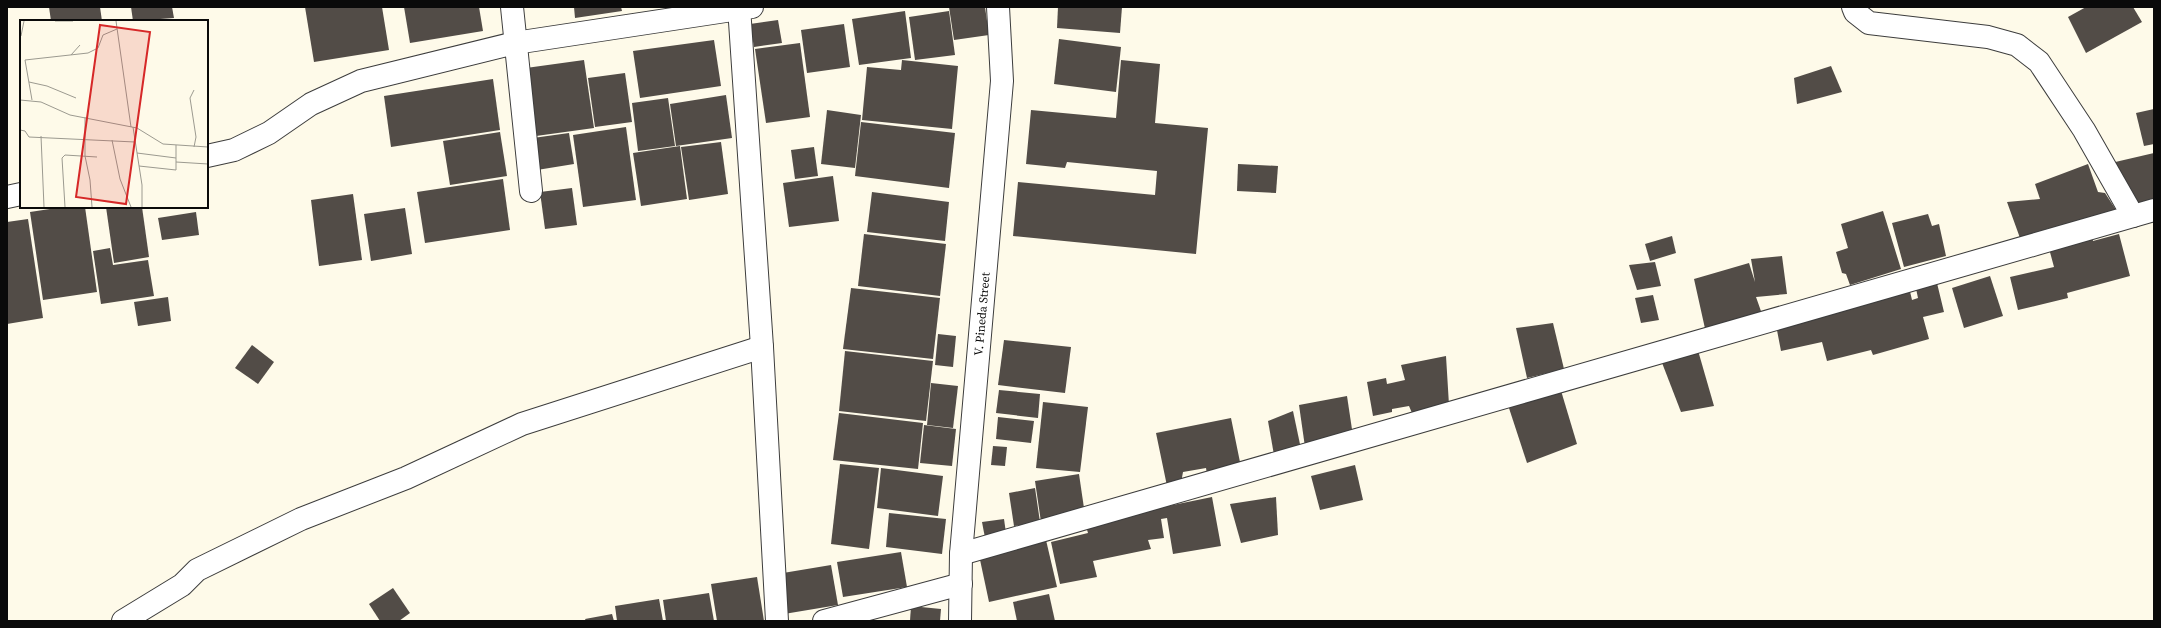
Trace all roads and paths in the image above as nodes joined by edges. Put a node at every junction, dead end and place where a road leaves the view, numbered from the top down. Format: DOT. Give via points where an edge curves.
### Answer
graph roads {
  1 [pos="512,7"];
  2 [pos="998,7"];
  3 [pos="1853,7"];
  4 [pos="743,8"];
  5 [pos="515,43"];
  6 [pos="208,156"];
  7 [pos="531,190"];
  8 [pos="20,194"];
  9 [pos="7,197"];
  10 [pos="2154,210"];
  11 [pos="2133,216"];
  12 [pos="762,347"];
  13 [pos="960,554"];
  14 [pos="960,584"];
  15 [pos="123,621"];
  16 [pos="777,621"];
  17 [pos="824,621"];
  18 [pos="960,621"];
  1 -- 5 [label="street"];
  2 -- 13 [label="street, V. Pineda Street" via="1002,81"];
  3 -- 11 [label="street" via="1855,12 1869,23 1988,36 2017,45 2039,62 2084,130"];
  4 -- 5 [label="street"];
  4 -- 12 [label="street"];
  5 -- 6 [label="street" via="361,81 311,104 269,133 234,150"];
  5 -- 7 [label="street"];
  8 -- 9 [label="street"];
  10 -- 11 [label="street"];
  11 -- 13 [label="street"];
  12 -- 15 [label="street" via="522,424 406,478 300,519 197,570 182,585"];
  12 -- 16 [label="street"];
  13 -- 14 [label="street, V. Pineda Street"];
  14 -- 17 [label="street"];
  14 -- 18 [label="street, V. Pineda Street"];
}
